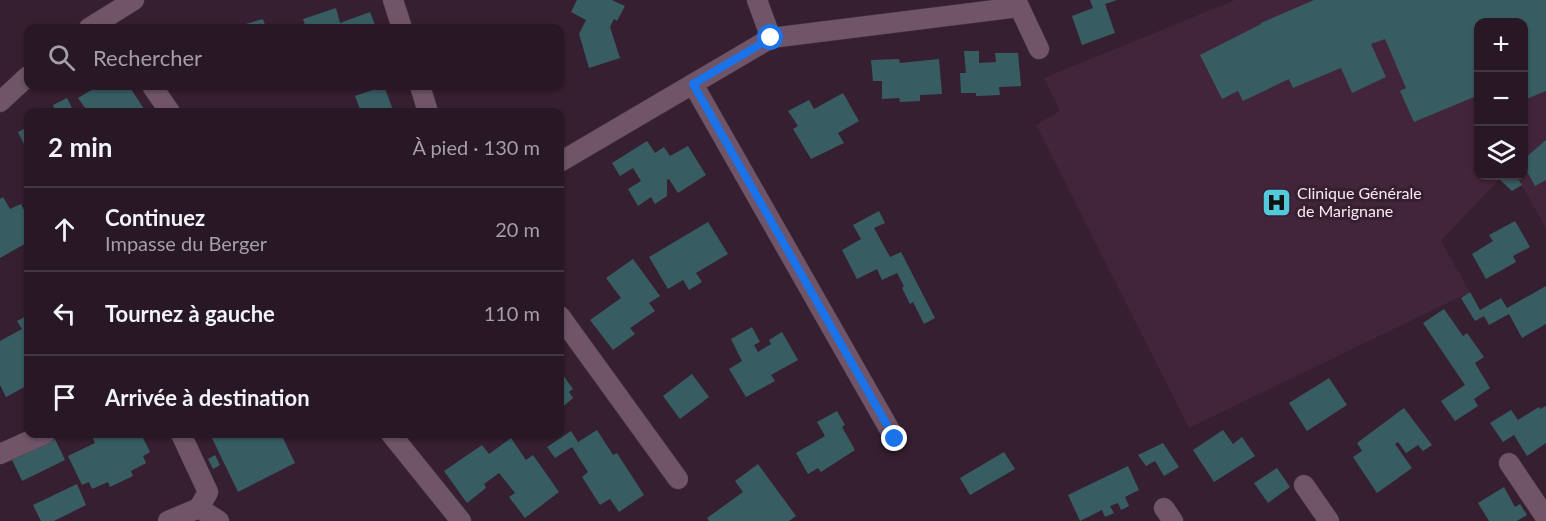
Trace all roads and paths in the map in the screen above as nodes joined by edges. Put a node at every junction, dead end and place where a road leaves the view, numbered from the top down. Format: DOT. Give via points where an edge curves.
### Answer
graph roads {
  1 [pos="134,0"];
  2 [pos="393,0"];
  3 [pos="757,0"];
  4 [pos="1018,3"];
  5 [pos="111,22"];
  6 [pos="401,24"];
  7 [pos="771,38"];
  8 [pos="1039,49"];
  9 [pos="24,80"];
  10 [pos="693,84"];
  11 [pos="155,90"];
  12 [pos="421,90"];
  13 [pos="0,102"];
  14 [pos="167,108"];
  15 [pos="427,108"];
  16 [pos="564,160"];
  17 [pos="564,322"];
  18 [pos="36,438"];
  19 [pos="183,438"];
  20 [pos="394,438"];
  21 [pos="895,439"];
  22 [pos="0,454"];
  23 [pos="1509,463"];
  24 [pos="678,479"];
  25 [pos="1304,485"];
  26 [pos="199,508"];
  27 [pos="1546,518"];
  28 [pos="168,521"];
  29 [pos="219,521"];
  30 [pos="461,521"];
  31 [pos="1329,521"];
  1 -- 5 [label="street"];
  2 -- 6 [label="street"];
  3 -- 7 [label="street"];
  4 -- 7 [label="street"];
  4 -- 8 [label="street"];
  7 -- 10 [label="street"];
  9 -- 13 [label="street"];
  10 -- 16 [label="street"];
  10 -- 21 [label="street"];
  11 -- 14 [label="street"];
  12 -- 15 [label="street"];
  17 -- 24 [label="street"];
  18 -- 22 [label="street"];
  19 -- 26 [label="street" via="208,492"];
  20 -- 30 [label="street"];
  23 -- 27 [label="street"];
  25 -- 31 [label="street"];
  26 -- 28 [label="street"];
  26 -- 29 [label="street"];
}
